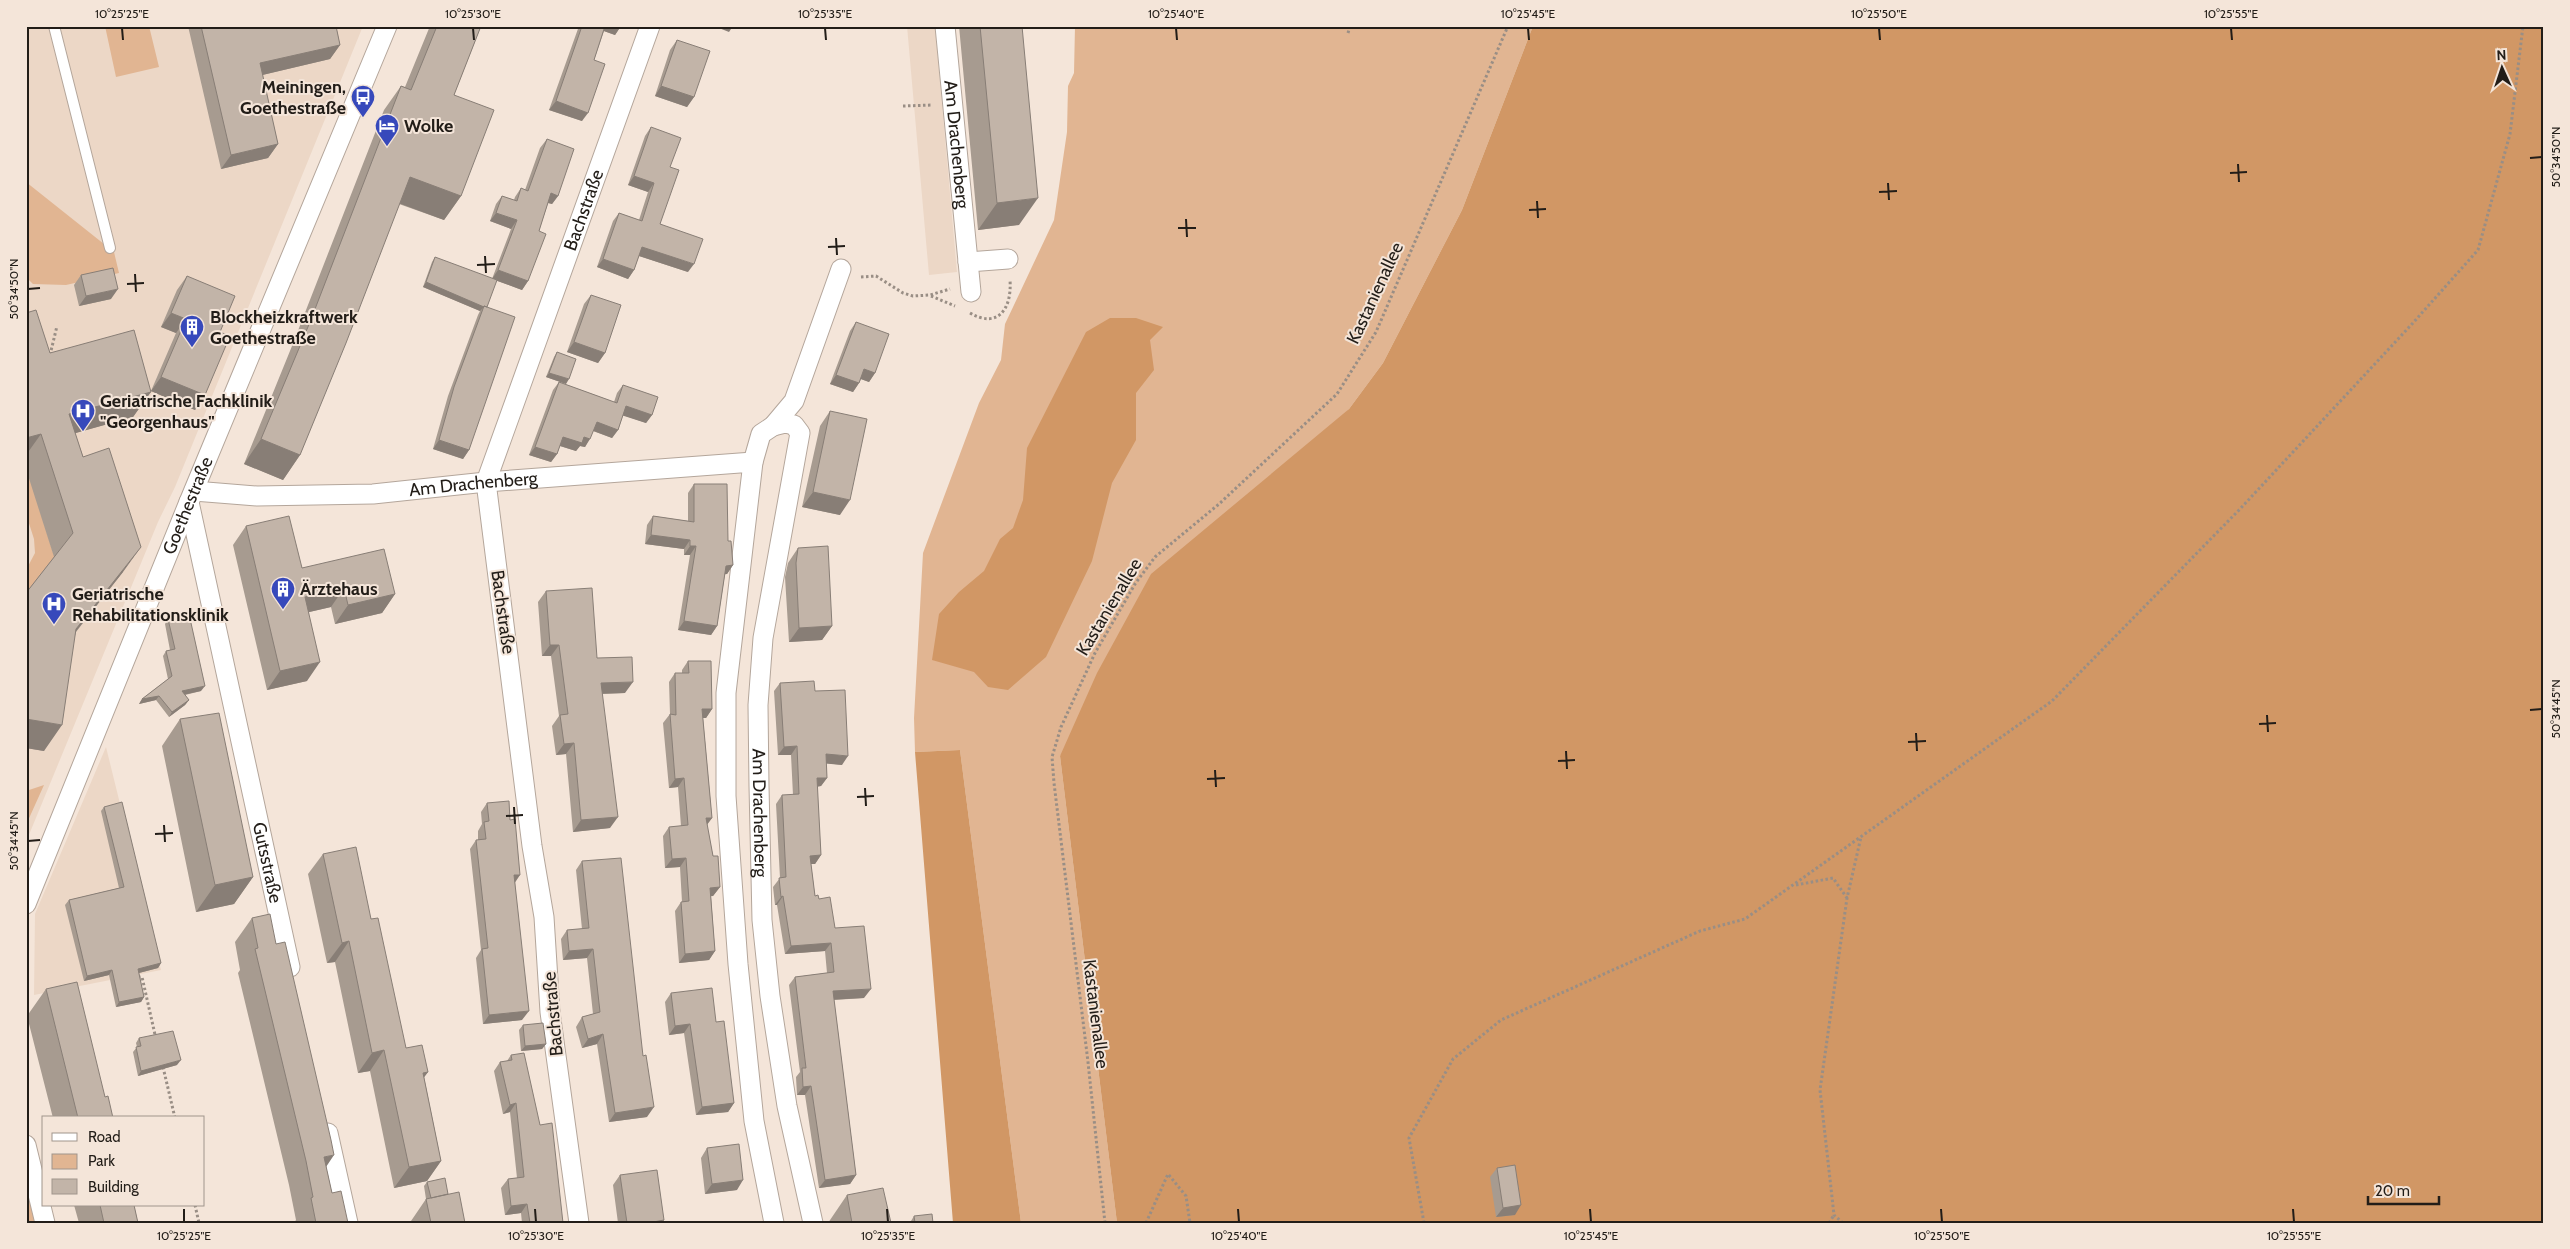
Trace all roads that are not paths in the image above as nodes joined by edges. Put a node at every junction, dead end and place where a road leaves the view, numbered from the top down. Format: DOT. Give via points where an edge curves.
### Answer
graph roads {
  1 [pos="54,26"];
  2 [pos="387,26"];
  3 [pos="650,26"];
  4 [pos="945,26"];
  5 [pos="110,248"];
  6 [pos="1008,260"];
  7 [pos="968,262"];
  8 [pos="841,269"];
  9 [pos="971,289"];
  10 [pos="773,426"];
  11 [pos="753,462"];
  12 [pos="486,482"];
  13 [pos="191,497"];
  14 [pos="26,904"];
  15 [pos="294,982"];
  16 [pos="324,1116"];
  17 [pos="26,1145"];
  18 [pos="45,1223"];
  19 [pos="348,1223"];
  20 [pos="579,1223"];
  21 [pos="774,1223"];
  22 [pos="813,1223"];
  1 -- 5 [label="lane"];
  2 -- 13 [label="street, Goethestraße"];
  3 -- 12 [label="street, Bachstraße"];
  4 -- 7 [label="street, Am Drachenberg"];
  6 -- 7 [label="street"];
  7 -- 9 [label="street, Am Drachenberg"];
  8 -- 10 [label="street, Am Drachenberg" via="794,402"];
  10 -- 11 [label="street, Am Drachenberg" via="762,434"];
  10 -- 22 [label="street, Am Drachenberg" via="794,425 800,433 763,638 758,705 762,920 787,1106"];
  11 -- 12 [label="street, Am Drachenberg"];
  11 -- 21 [label="street, Am Drachenberg" via="726,693 726,796 754,1121"];
  12 -- 13 [label="street, Am Drachenberg" via="373,494"];
  12 -- 20 [label="street, Bachstraße" via="532,846 544,917 550,1012"];
  13 -- 14 [label="street, Goethestraße"];
  13 -- 15 [label="street, Gutsstraße"];
  16 -- 19 [label="street"];
  17 -- 18 [label="street"];
}
